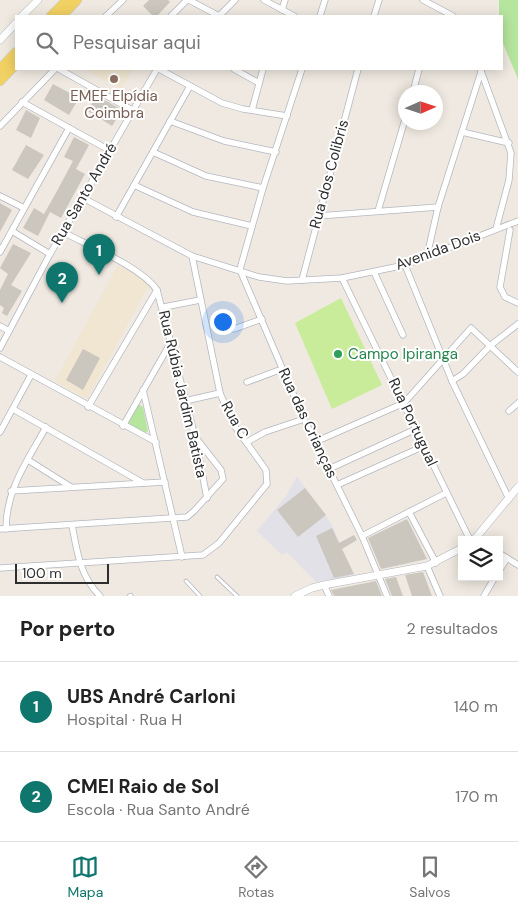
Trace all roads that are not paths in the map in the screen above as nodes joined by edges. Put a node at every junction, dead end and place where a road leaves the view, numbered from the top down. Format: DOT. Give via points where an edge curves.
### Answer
graph roads {
  1 [pos="38,0"];
  2 [pos="67,0"];
  3 [pos="77,0"];
  4 [pos="123,0"];
  5 [pos="188,0"];
  6 [pos="235,0"];
  7 [pos="264,0"];
  8 [pos="285,0"];
  9 [pos="325,0"];
  10 [pos="379,0"];
  11 [pos="423,0"];
  12 [pos="437,8"];
  13 [pos="282,10"];
  14 [pos="23,15"];
  15 [pos="52,15"];
  16 [pos="63,15"];
  17 [pos="107,15"];
  18 [pos="172,15"];
  19 [pos="217,15"];
  20 [pos="220,15"];
  21 [pos="292,15"];
  22 [pos="320,15"];
  23 [pos="374,15"];
  24 [pos="435,15"];
  25 [pos="451,15"];
  26 [pos="15,24"];
  27 [pos="0,40"];
  28 [pos="15,53"];
  29 [pos="15,65"];
  30 [pos="0,68"];
  31 [pos="54,70"];
  32 [pos="61,70"];
  33 [pos="157,70"];
  34 [pos="160,70"];
  35 [pos="236,70"];
  36 [pos="263,70"];
  37 [pos="302,70"];
  38 [pos="358,70"];
  39 [pos="420,70"];
  40 [pos="481,70"];
  41 [pos="0,81"];
  42 [pos="259,83"];
  43 [pos="414,85"];
  44 [pos="190,86"];
  45 [pos="22,102"];
  46 [pos="132,110"];
  47 [pos="252,110"];
  48 [pos="287,116"];
  49 [pos="170,121"];
  50 [pos="0,126"];
  51 [pos="69,128"];
  52 [pos="402,130"];
  53 [pos="462,132"];
  54 [pos="509,143"];
  55 [pos="109,150"];
  56 [pos="153,152"];
  57 [pos="276,152"];
  58 [pos="134,185"];
  59 [pos="263,188"];
  60 [pos="0,196"];
  61 [pos="83,198"];
  62 [pos="438,207"];
  63 [pos="24,208"];
  64 [pos="378,211"];
  65 [pos="116,216"];
  66 [pos="318,216"];
  67 [pos="518,221"];
  68 [pos="252,226"];
  69 [pos="496,229"];
  70 [pos="510,230"];
  71 [pos="12,231"];
  72 [pos="518,231"];
  73 [pos="63,232"];
  74 [pos="0,252"];
  75 [pos="50,254"];
  76 [pos="192,256"];
  77 [pos="427,256"];
  78 [pos="405,265"];
  79 [pos="240,270"];
  80 [pos="374,272"];
  81 [pos="342,278"];
  82 [pos="302,280"];
  83 [pos="157,290"];
  84 [pos="200,300"];
  85 [pos="518,303"];
  86 [pos="164,307"];
  87 [pos="262,319"];
  88 [pos="518,324"];
  89 [pos="0,326"];
  90 [pos="234,329"];
  91 [pos="9,332"];
  92 [pos="403,335"];
  93 [pos="171,342"];
  94 [pos="491,345"];
  95 [pos="0,348"];
  96 [pos="0,357"];
  97 [pos="442,359"];
  98 [pos="282,368"];
  99 [pos="518,372"];
  100 [pos="32,375"];
  101 [pos="452,381"];
  102 [pos="247,382"];
  103 [pos="144,390"];
  104 [pos="220,393"];
  105 [pos="185,401"];
  106 [pos="404,403"];
  107 [pos="518,403"];
  108 [pos="88,407"];
  109 [pos="13,409"];
  110 [pos="509,411"];
  111 [pos="304,419"];
  112 [pos="123,426"];
  113 [pos="46,427"];
  114 [pos="416,429"];
  115 [pos="0,432"];
  116 [pos="195,437"];
  117 [pos="156,442"];
  118 [pos="247,442"];
  119 [pos="315,442"];
  120 [pos="424,446"];
  121 [pos="28,460"];
  122 [pos="329,469"];
  123 [pos="165,482"];
  124 [pos="143,483"];
  125 [pos="337,485"];
  126 [pos="71,487"];
  127 [pos="518,487"];
  128 [pos="12,491"];
  129 [pos="446,493"];
  130 [pos="207,498"];
  131 [pos="509,498"];
  132 [pos="409,512"];
  133 [pos="175,519"];
  134 [pos="72,524"];
  135 [pos="3,529"];
  136 [pos="362,536"];
  137 [pos="473,536"];
  138 [pos="477,536"];
  139 [pos="458,550"];
  140 [pos="503,556"];
  141 [pos="182,557"];
  142 [pos="507,558"];
  143 [pos="436,563"];
  144 [pos="80,564"];
  145 [pos="503,564"];
  146 [pos="518,565"];
  147 [pos="427,566"];
  148 [pos="0,568"];
  149 [pos="217,576"];
  150 [pos="378,576"];
  151 [pos="186,581"];
  152 [pos="493,581"];
  153 [pos="324,584"];
  154 [pos="100,596"];
  155 [pos="200,596"];
  156 [pos="237,596"];
  157 [pos="295,596"];
  158 [pos="329,596"];
  159 [pos="387,596"];
  160 [pos="440,596"];
  161 [pos="484,596"];
  1 -- 14 [label="street"];
  2 -- 15 [label="main road"];
  3 -- 16 [label="main road"];
  4 -- 17 [label="street"];
  5 -- 18 [label="street"];
  5 -- 19 [label="street"];
  6 -- 20 [label="street"];
  7 -- 13 [label="street"];
  8 -- 13 [label="street"];
  9 -- 22 [label="street"];
  10 -- 23 [label="street"];
  11 -- 12 [label="street"];
  12 -- 24 [label="street"];
  12 -- 25 [label="street"];
  13 -- 21 [label="street"];
  26 -- 27 [label="street"];
  28 -- 30 [label="main road"];
  29 -- 41 [label="main road"];
  31 -- 45 [label="street"];
  32 -- 46 [label="street"];
  33 -- 46 [label="street, Rua Santo André"];
  34 -- 44 [label="street"];
  35 -- 42 [label="street"];
  36 -- 42 [label="street"];
  37 -- 48 [label="street"];
  38 -- 66 [label="street, Rua dos Colibris"];
  39 -- 43 [label="street"];
  40 -- 53 [label="street"];
  40 -- 54 [label="street"];
  42 -- 47 [label="street"];
  44 -- 47 [label="street" via="230,106"];
  44 -- 49 [label="street"];
  45 -- 50 [label="street"];
  45 -- 51 [label="street"];
  46 -- 55 [label="street, Rua Santo André"];
  47 -- 48 [label="street"];
  48 -- 57 [label="street"];
  49 -- 56 [label="street"];
  49 -- 57 [label="street" via="224,142"];
  51 -- 55 [label="street"];
  51 -- 63 [label="street"];
  52 -- 64 [label="street"];
  53 -- 54 [label="street"];
  53 -- 62 [label="street"];
  54 -- 69 [label="street" via="512,162"];
  55 -- 61 [label="street, Rua Santo André"];
  56 -- 58 [label="street"];
  56 -- 59 [label="street" via="206,176"];
  57 -- 59 [label="street"];
  58 -- 65 [label="street"];
  58 -- 68 [label="street" via="193,212"];
  59 -- 68 [label="street"];
  60 -- 63 [label="street"];
  61 -- 65 [label="street, Avenida Dois"];
  61 -- 73 [label="street, Rua Santo André"];
  62 -- 64 [label="street"];
  62 -- 77 [label="street"];
  63 -- 71 [label="street"];
  64 -- 66 [label="street"];
  65 -- 76 [label="street, Avenida Dois"];
  66 -- 82 [label="street, Rua dos Colibris"];
  67 -- 69 [label="street"];
  68 -- 79 [label="street"];
  69 -- 70 [label="street, Avenida Dois"];
  69 -- 77 [label="street, Avenida Dois"];
  70 -- 72 [label="street, Avenida Dois"];
  70 -- 85 [label="street" via="500,287 505,297"];
  71 -- 74 [label="street"];
  71 -- 75 [label="street"];
  73 -- 75 [label="street, Rua Santo André"];
  73 -- 83 [label="street" via="135,270"];
  75 -- 91 [label="street, Rua Santo André"];
  76 -- 79 [label="street, Avenida Dois"];
  76 -- 84 [label="street, Rua C"];
  77 -- 78 [label="street, Avenida Dois"];
  78 -- 80 [label="street, Avenida Dois"];
  78 -- 97 [label="street"];
  79 -- 82 [label="street, Avenida Dois" via="270,279"];
  79 -- 87 [label="street, Rua das Crianças"];
  80 -- 81 [label="street, Avenida Dois"];
  80 -- 92 [label="street"];
  81 -- 82 [label="street, Avenida Dois"];
  81 -- 106 [label="street, Rua Portugual"];
  83 -- 86 [label="street, Rua Rúbia Jardim Batista"];
  83 -- 108 [label="street"];
  84 -- 86 [label="street"];
  84 -- 104 [label="street, Rua C"];
  86 -- 93 [label="street, Rua Rúbia Jardim Batista"];
  87 -- 90 [label="street"];
  87 -- 98 [label="street, Rua das Crianças"];
  88 -- 94 [label="street"];
  89 -- 91 [label="street"];
  91 -- 95 [label="street, Rua Santo André"];
  93 -- 103 [label="street"];
  93 -- 105 [label="street, Rua Rúbia Jardim Batista"];
  94 -- 97 [label="street" via="469,329"];
  94 -- 99 [label="street"];
  94 -- 101 [label="street" via="470,368"];
  96 -- 100 [label="street"];
  97 -- 101 [label="street"];
  97 -- 106 [label="street"];
  98 -- 102 [label="street"];
  98 -- 111 [label="street, Rua das Crianças"];
  100 -- 108 [label="street"];
  100 -- 109 [label="street"];
  101 -- 131 [label="street"];
  103 -- 112 [label="street"];
  103 -- 117 [label="street"];
  104 -- 105 [label="street"];
  104 -- 118 [label="street, Rua C" via="234,424"];
  105 -- 116 [label="street, Rua Rúbia Jardim Batista"];
  106 -- 114 [label="street, Rua Portugual"];
  106 -- 119 [label="street"];
  107 -- 110 [label="street"];
  108 -- 112 [label="street"];
  109 -- 113 [label="street"];
  109 -- 115 [label="street"];
  111 -- 118 [label="street" via="265,432"];
  111 -- 119 [label="street, Rua das Crianças"];
  112 -- 117 [label="street"];
  113 -- 121 [label="street"];
  113 -- 124 [label="street"];
  114 -- 120 [label="street, Rua Portugual"];
  114 -- 122 [label="street"];
  116 -- 130 [label="street, Rua Rúbia Jardim Batista"];
  116 -- 130 [label="street" via="224,475 221,484"];
  117 -- 123 [label="street"];
  118 -- 141 [label="street, Rua C" via="266,470 267,484 219,543 203,555"];
  119 -- 122 [label="street, Rua das Crianças"];
  120 -- 125 [label="street"];
  120 -- 129 [label="street, Rua Portugual"];
  121 -- 126 [label="street"];
  121 -- 128 [label="street"];
  122 -- 125 [label="street, Rua das Crianças"];
  123 -- 124 [label="street"];
  123 -- 133 [label="street"];
  124 -- 126 [label="street"];
  125 -- 136 [label="street, Rua das Crianças"];
  126 -- 128 [label="street"];
  127 -- 131 [label="street"];
  128 -- 135 [label="street"];
  129 -- 132 [label="street"];
  129 -- 137 [label="street, Rua Portugual"];
  130 -- 133 [label="street" via="186,517"];
  131 -- 138 [label="street"];
  132 -- 136 [label="street"];
  132 -- 143 [label="street"];
  133 -- 134 [label="street"];
  133 -- 141 [label="street"];
  134 -- 135 [label="street"];
  134 -- 144 [label="street"];
  136 -- 150 [label="street, Rua das Crianças"];
  139 -- 143 [label="street"];
  140 -- 142 [label="street"];
  141 -- 144 [label="street"];
  142 -- 145 [label="street"];
  142 -- 146 [label="street"];
  143 -- 147 [label="street"];
  144 -- 148 [label="street"];
  144 -- 154 [label="street" via="87,580"];
  147 -- 150 [label="street"];
  147 -- 160 [label="street"];
  149 -- 156 [label="lane"];
  150 -- 153 [label="street"];
  150 -- 159 [label="street, Rua das Crianças"];
  151 -- 155 [label="lane"];
  152 -- 161 [label="street"];
  153 -- 157 [label="street"];
  153 -- 158 [label="street"];
}
